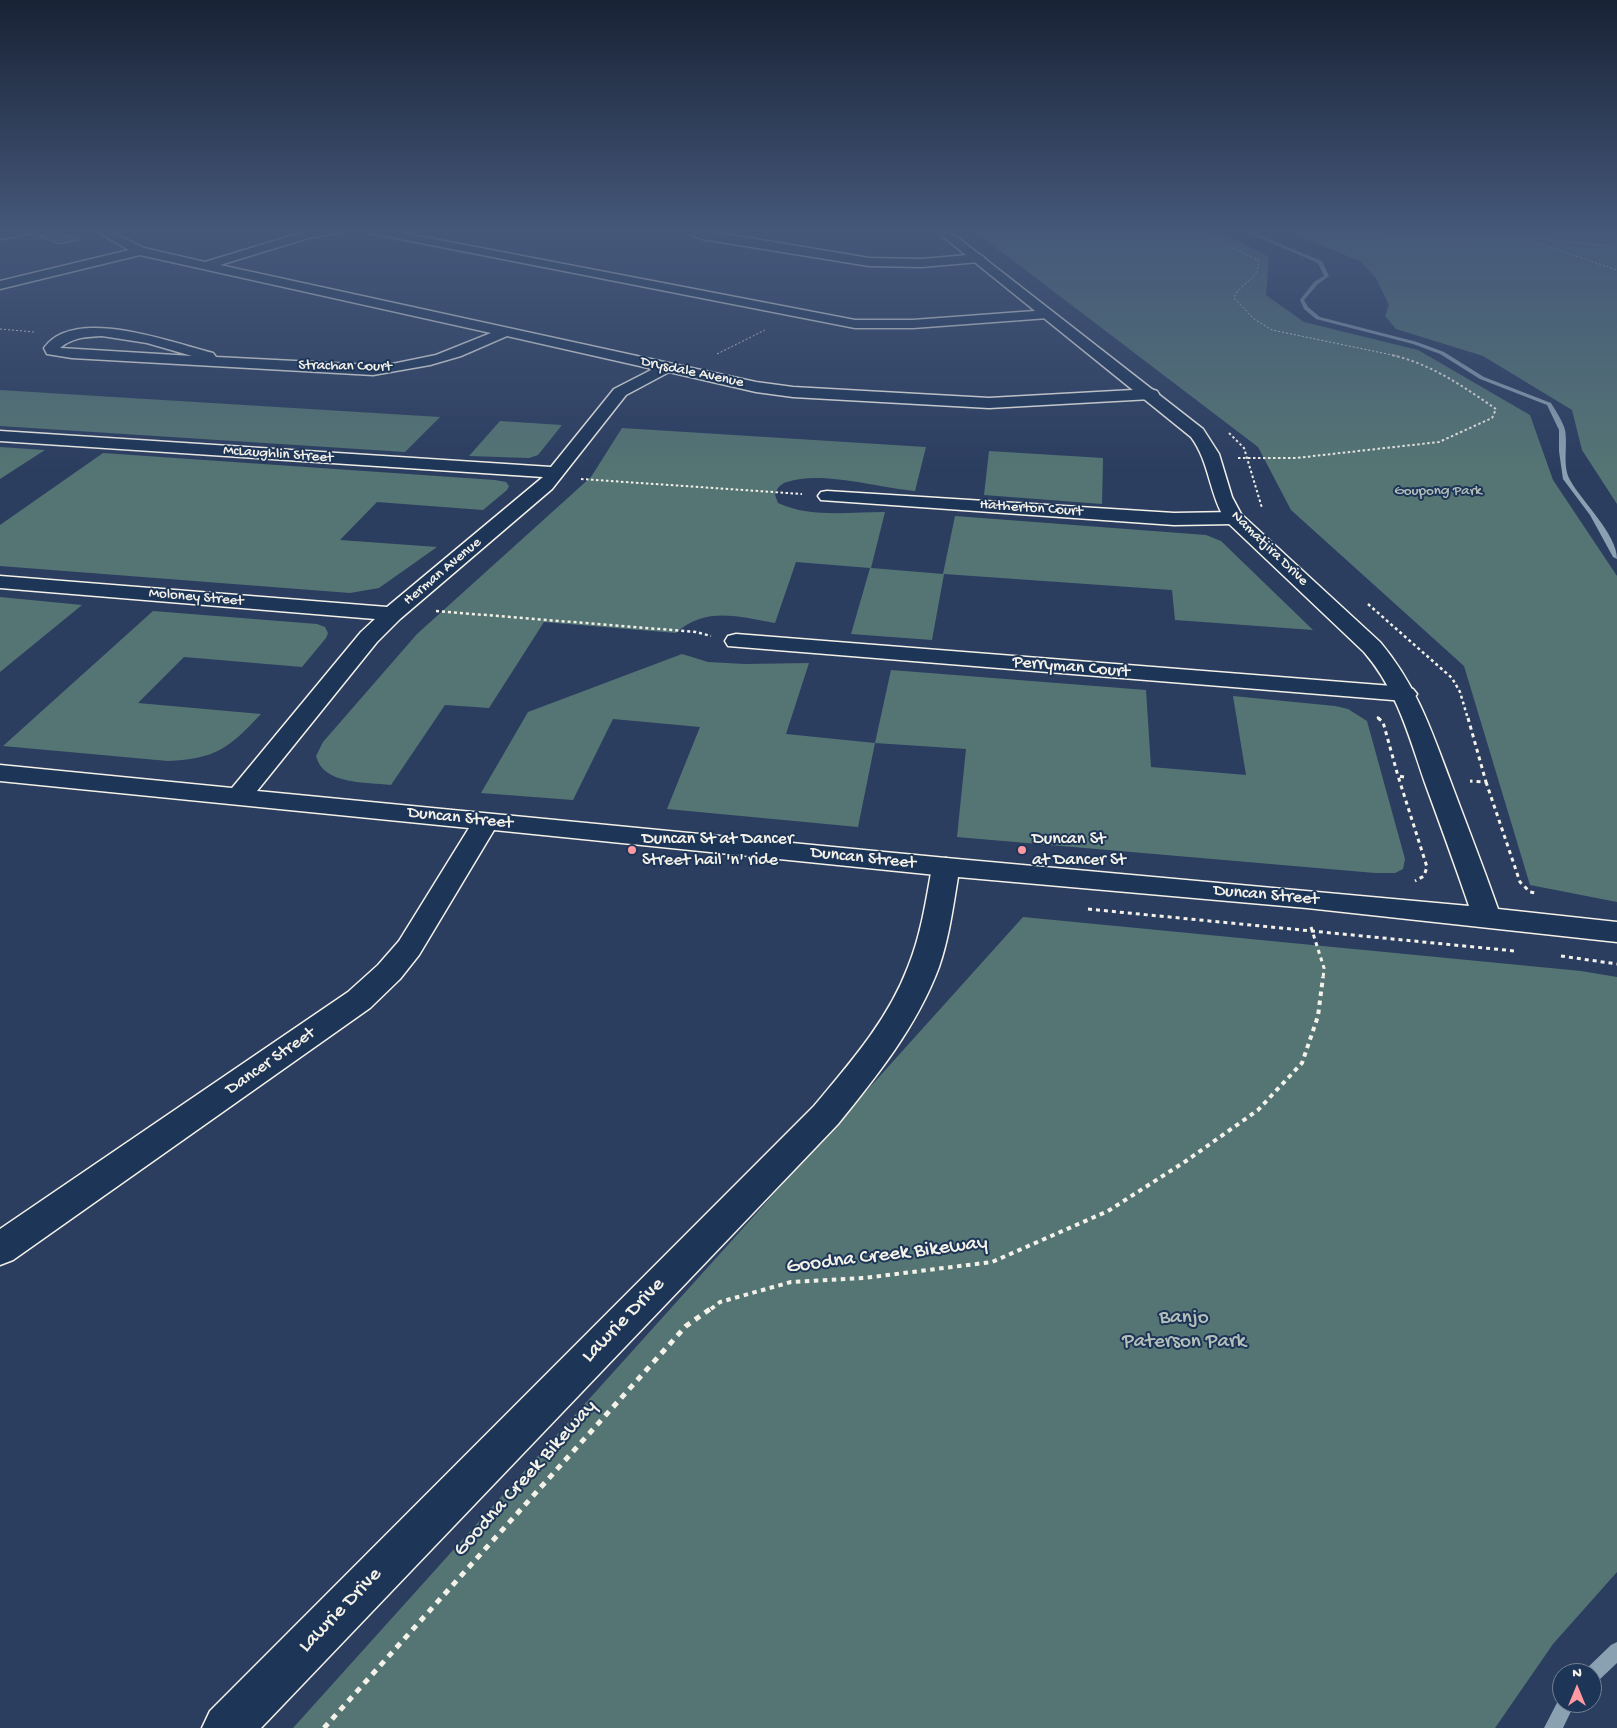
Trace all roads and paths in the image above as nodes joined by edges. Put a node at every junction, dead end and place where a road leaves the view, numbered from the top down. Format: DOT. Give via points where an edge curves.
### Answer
graph roads {
  1 [pos="409,311"];
  2 [pos="779,311"];
  3 [pos="1044,311"];
  4 [pos="1246,311"];
  5 [pos="796,314"];
  6 [pos="1048,314"];
  7 [pos="505,332"];
  8 [pos="209,361"];
  9 [pos="666,368"];
  10 [pos="683,372"];
  11 [pos="1150,394"];
  12 [pos="1226,431"];
  13 [pos="0,436"];
  14 [pos="1213,458"];
  15 [pos="1248,459"];
  16 [pos="556,473"];
  17 [pos="827,496"];
  18 [pos="1264,514"];
  19 [pos="1234,518"];
  20 [pos="0,582"];
  21 [pos="1361,598"];
  22 [pos="392,614"];
  23 [pos="736,641"];
  24 [pos="1360,691"];
  25 [pos="1405,694"];
  26 [pos="0,774"];
  27 [pos="1398,776"];
  28 [pos="1437,779"];
  29 [pos="1486,782"];
  30 [pos="238,797"];
  31 [pos="486,821"];
  32 [pos="946,867"];
  33 [pos="1410,883"];
  34 [pos="1538,894"];
  35 [pos="1307,900"];
  36 [pos="1487,917"];
  37 [pos="1617,932"];
  38 [pos="0,1249"];
  39 [pos="227,1728"];
  40 [pos="324,1728"];
  1 -- 7 [label="street, Drysdale Avenue"];
  2 -- 5 [label="street"];
  3 -- 6 [label="street, Namatjira Drive"];
  4 -- 15 [label="path" via="1272,330 1402,358 1425,366 1496,409 1492,418 1438,442 1296,458"];
  5 -- 6 [label="street" via="878,325"];
  5 -- 10 [label="path"];
  6 -- 11 [label="street, Namatjira Drive"];
  7 -- 8 [label="street, Strachan Court" via="446,357 398,369 349,370"];
  7 -- 9 [label="street, Drysdale Avenue"];
  8 -- 8 [label="street, Strachan Court" via="72,354 52,351 51,348 77,334 124,334 208,356"];
  9 -- 10 [label="street, Drysdale Avenue"];
  9 -- 16 [label="street, Herman Avenue" via="620,392"];
  10 -- 11 [label="street, Drysdale Avenue" via="792,392 956,402 1037,402"];
  11 -- 14 [label="street, Namatjira Drive" via="1197,432"];
  12 -- 15 [label="path" via="1244,448"];
  13 -- 16 [label="street, McLaughlin Street"];
  14 -- 15 [label="path"];
  14 -- 19 [label="street, Namatjira Drive" via="1222,497"];
  15 -- 18 [label="path"];
  16 -- 17 [label="path" via="571,479"];
  16 -- 22 [label="street, Herman Avenue" via="533,498"];
  17 -- 19 [label="street, Hatherton Court" via="1174,519"];
  19 -- 25 [label="street, Namatjira Drive" via="1372,647 1390,667"];
  20 -- 22 [label="street, Moloney Street"];
  21 -- 29 [label="path" via="1452,678 1460,692"];
  22 -- 23 [label="path" via="421,610 696,632"];
  22 -- 30 [label="street, Herman Avenue" via="368,637"];
  23 -- 24 [label="street, Perryman Court"];
  24 -- 25 [label="street, Perryman Court"];
  24 -- 27 [label="path" via="1370,711 1383,722"];
  25 -- 28 [label="street, Namatjira Drive"];
  26 -- 30 [label="street, Duncan Street"];
  27 -- 28 [label="path"];
  27 -- 33 [label="path" via="1427,867 1424,876"];
  28 -- 29 [label="path"];
  28 -- 36 [label="street, Namatjira Drive"];
  29 -- 34 [label="path" via="1520,882 1530,892"];
  30 -- 31 [label="street, Duncan Street"];
  31 -- 32 [label="street, Duncan Street"];
  31 -- 38 [label="street, Dancer Street" via="409,948 359,1000"];
  32 -- 35 [label="street, Duncan Street"];
  32 -- 39 [label="street, Lawrie Drive" via="935,927 923,968 902,1012 864,1069 819,1122"];
  35 -- 36 [label="street, Duncan Street"];
  35 -- 40 [label="path, Goodna Creek Bikeway" via="1308,918 1324,968 1318,1016 1302,1063 1258,1110 1108,1212 992,1262 864,1278 790,1282 720,1302 686,1326"];
  36 -- 37 [label="street, Duncan Street"];
}
